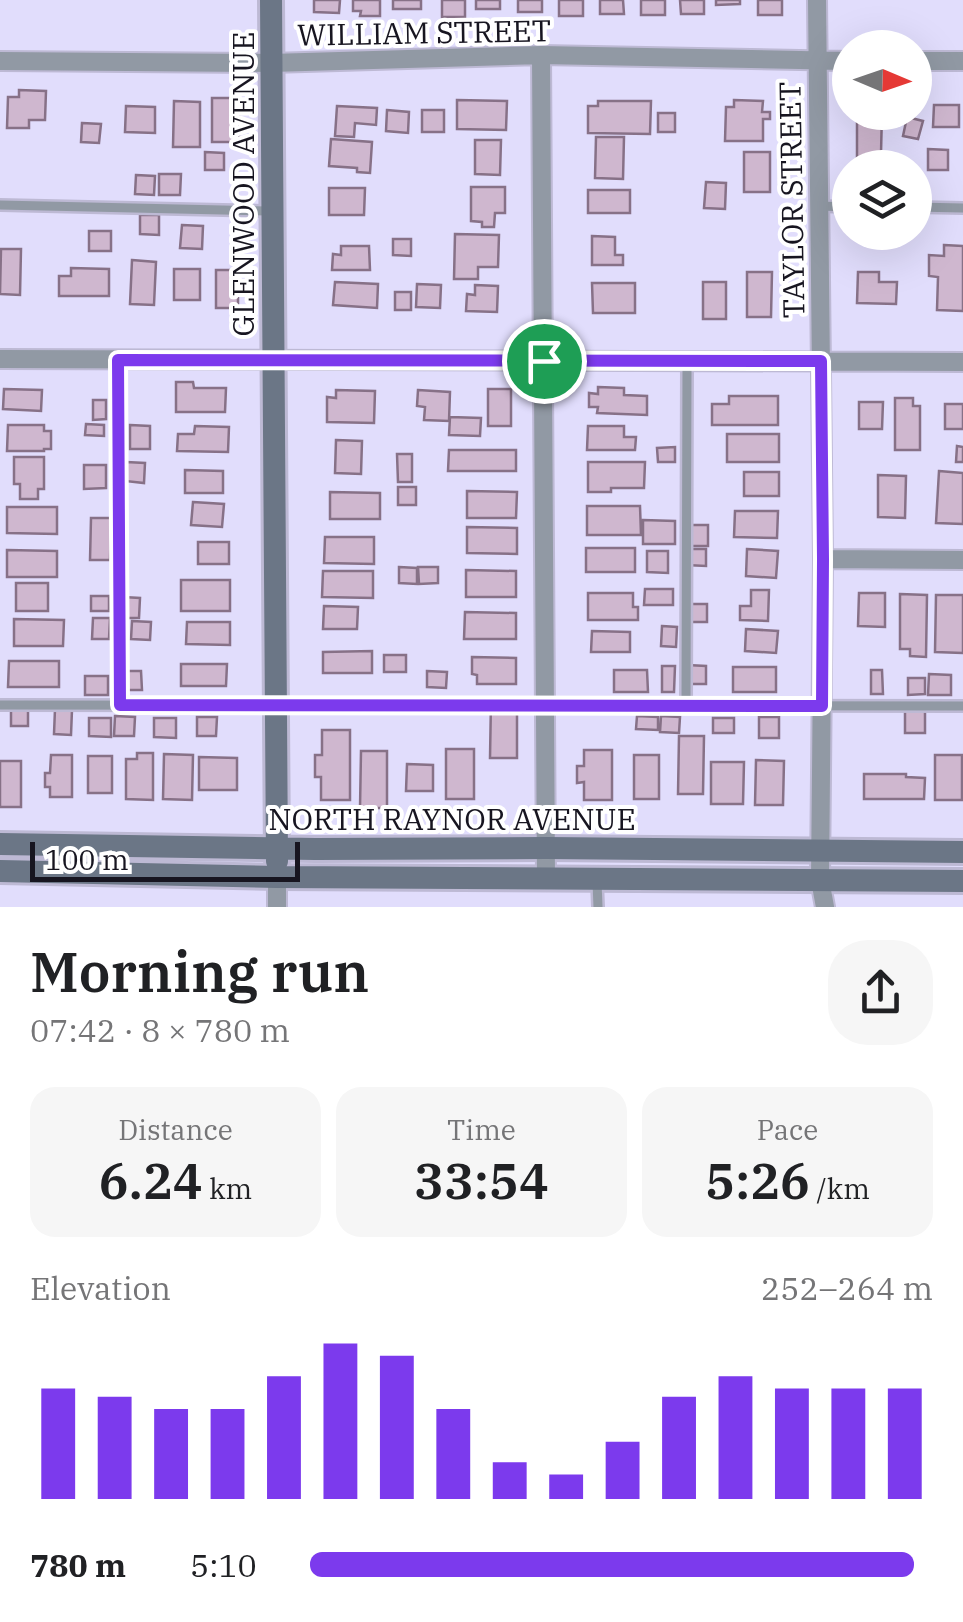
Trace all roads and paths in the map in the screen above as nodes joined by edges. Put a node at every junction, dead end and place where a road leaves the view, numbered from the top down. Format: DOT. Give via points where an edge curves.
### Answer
graph roads {
  1 [pos="271,0"];
  2 [pos="817,0"];
  3 [pos="541,55"];
  4 [pos="0,61"];
  5 [pos="817,61"];
  6 [pos="832,61"];
  7 [pos="932,61"];
  8 [pos="963,61"];
  9 [pos="271,63"];
  10 [pos="0,205"];
  11 [pos="818,206"];
  12 [pos="832,206"];
  13 [pos="932,207"];
  14 [pos="963,208"];
  15 [pos="272,211"];
  16 [pos="0,360"];
  17 [pos="118,360"];
  18 [pos="686,360"];
  19 [pos="544,361"];
  20 [pos="821,361"];
  21 [pos="273,362"];
  22 [pos="963,362"];
  23 [pos="823,559"];
  24 [pos="963,560"];
  25 [pos="0,704"];
  26 [pos="120,705"];
  27 [pos="545,705"];
  28 [pos="686,705"];
  29 [pos="276,706"];
  30 [pos="822,706"];
  31 [pos="963,706"];
  32 [pos="0,844"];
  33 [pos="276,848"];
  34 [pos="546,848"];
  35 [pos="686,849"];
  36 [pos="820,851"];
  37 [pos="963,852"];
  38 [pos="0,871"];
  39 [pos="277,877"];
  40 [pos="546,878"];
  41 [pos="597,879"];
  42 [pos="686,879"];
  43 [pos="820,880"];
  44 [pos="963,881"];
  45 [pos="276,907"];
  46 [pos="598,907"];
  47 [pos="810,907"];
  48 [pos="826,907"];
  1 -- 9 [label="main road, GLENWOOD AVENUE"];
  2 -- 5 [label="street, TAYLOR STREET"];
  3 -- 5 [label="street, WILLIAM STREET"];
  3 -- 9 [label="street, WILLIAM STREET"];
  3 -- 19 [label="street"];
  4 -- 9 [label="street, WILLIAM STREET"];
  5 -- 6 [label="street, WILLIAM STREET"];
  5 -- 11 [label="street, TAYLOR STREET"];
  7 -- 8 [label="street"];
  9 -- 15 [label="main road, GLENWOOD AVENUE"];
  10 -- 15 [label="lane"];
  11 -- 12 [label="lane"];
  11 -- 20 [label="street, TAYLOR STREET"];
  13 -- 14 [label="lane"];
  15 -- 21 [label="main road, GLENWOOD AVENUE"];
  16 -- 17 [label="street"];
  17 -- 21 [label="street"];
  17 -- 26 [label="lane"];
  18 -- 19 [label="street"];
  18 -- 20 [label="street"];
  18 -- 28 [label="lane"];
  19 -- 21 [label="street"];
  19 -- 27 [label="street"];
  20 -- 22 [label="street"];
  20 -- 23 [label="street, TAYLOR STREET"];
  21 -- 29 [label="main road, GLENWOOD AVENUE"];
  23 -- 24 [label="street"];
  23 -- 30 [label="street, TAYLOR STREET"];
  25 -- 26 [label="lane"];
  26 -- 29 [label="lane"];
  27 -- 28 [label="lane"];
  27 -- 29 [label="lane"];
  27 -- 34 [label="street"];
  28 -- 30 [label="lane"];
  29 -- 33 [label="main road, GLENWOOD AVENUE"];
  30 -- 31 [label="lane"];
  30 -- 36 [label="street, TAYLOR STREET"];
  32 -- 33 [label="main road, NORTH RAYNOR AVENUE"];
  33 -- 34 [label="main road, NORTH RAYNOR AVENUE"];
  33 -- 39 [label="main road, GLENWOOD AVENUE"];
  34 -- 35 [label="main road, NORTH RAYNOR AVENUE"];
  34 -- 40 [label="street"];
  35 -- 36 [label="main road, NORTH RAYNOR AVENUE"];
  35 -- 42 [label="main road"];
  36 -- 37 [label="main road, NORTH RAYNOR AVENUE"];
  36 -- 43 [label="street, TAYLOR STREET"];
  38 -- 39 [label="main road, NORTH RAYNOR AVENUE"];
  39 -- 40 [label="main road, NORTH RAYNOR AVENUE"];
  39 -- 45 [label="street, GLENWOOD AVENUE"];
  40 -- 41 [label="main road, NORTH RAYNOR AVENUE"];
  41 -- 42 [label="main road, NORTH RAYNOR AVENUE"];
  41 -- 46 [label="lane"];
  42 -- 43 [label="main road, NORTH RAYNOR AVENUE"];
  43 -- 44 [label="main road, NORTH RAYNOR AVENUE"];
  43 -- 47 [label="street, TAYLOR STREET"];
  43 -- 48 [label="street, TAYLOR STREET"];
}
